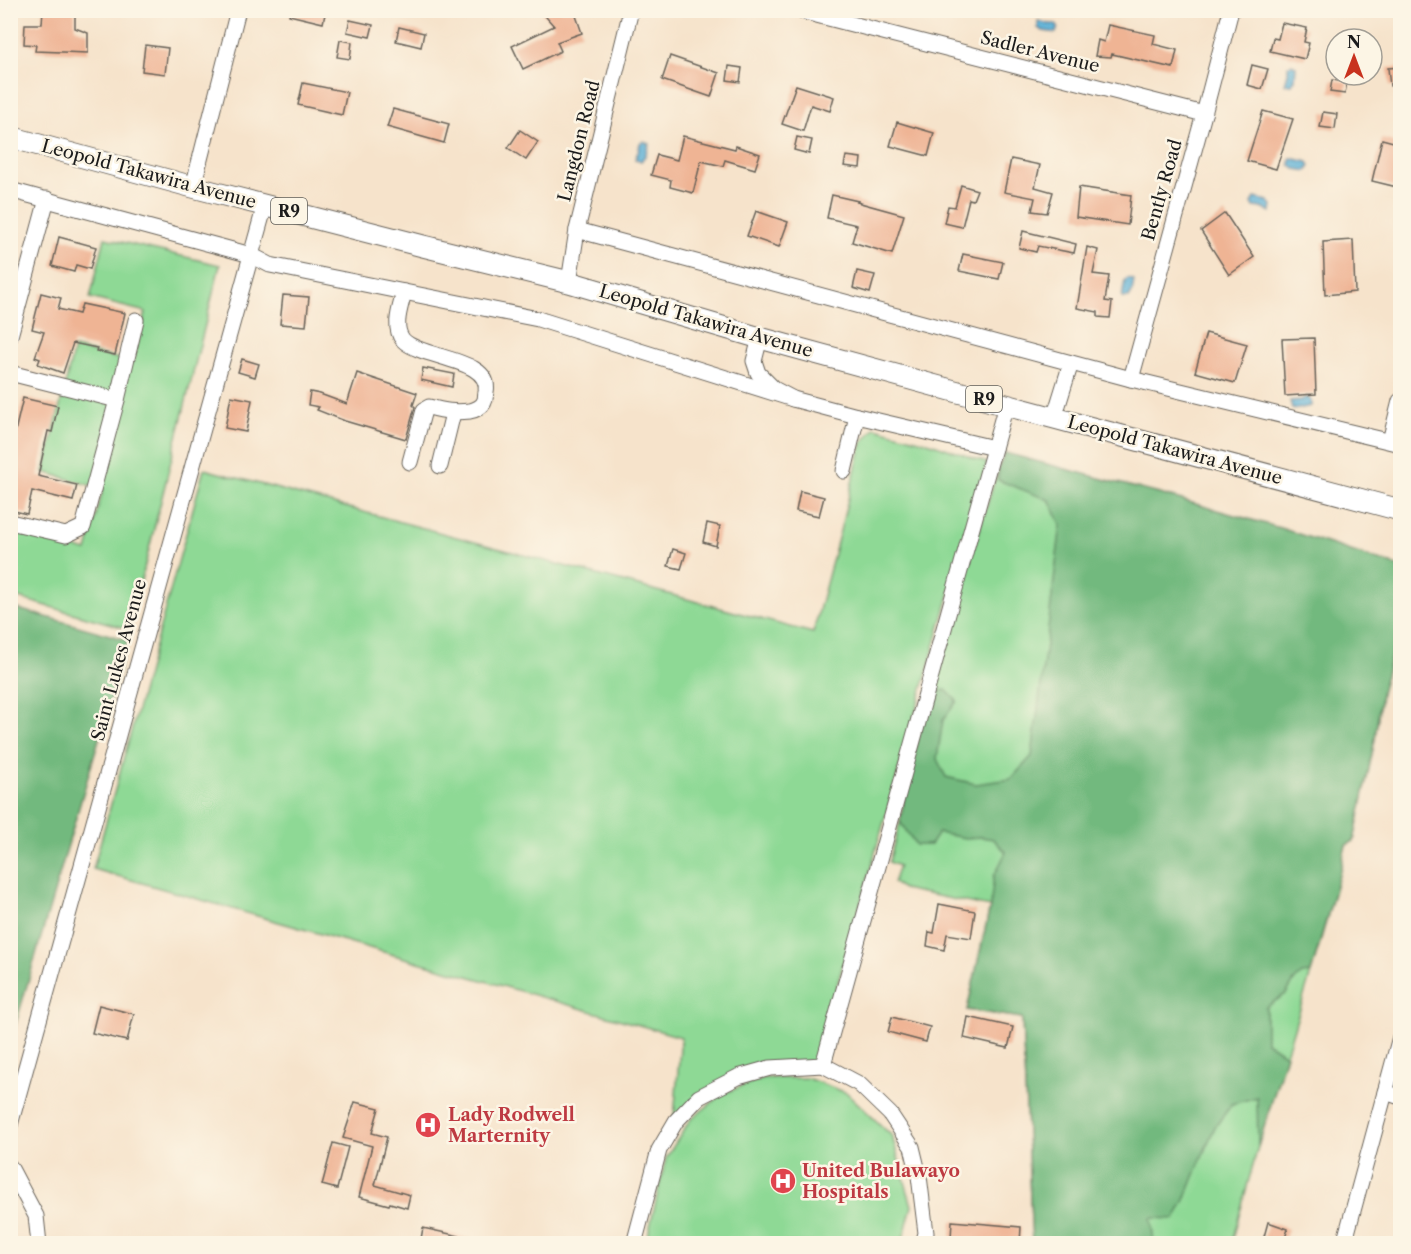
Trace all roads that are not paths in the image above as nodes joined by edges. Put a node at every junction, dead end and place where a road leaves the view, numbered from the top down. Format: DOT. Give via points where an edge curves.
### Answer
graph roads {
  1 [pos="238,10"];
  2 [pos="631,10"];
  3 [pos="797,10"];
  4 [pos="1231,10"];
  5 [pos="1204,114"];
  6 [pos="10,137"];
  7 [pos="193,186"];
  8 [pos="10,190"];
  9 [pos="47,199"];
  10 [pos="265,205"];
  11 [pos="577,230"];
  12 [pos="251,255"];
  13 [pos="570,282"];
  14 [pos="404,292"];
  15 [pos="136,320"];
  16 [pos="10,336"];
  17 [pos="760,338"];
  18 [pos="1071,363"];
  19 [pos="10,373"];
  20 [pos="1131,379"];
  21 [pos="793,399"];
  22 [pos="117,400"];
  23 [pos="1401,401"];
  24 [pos="1006,405"];
  25 [pos="453,413"];
  26 [pos="857,416"];
  27 [pos="1054,418"];
  28 [pos="1395,442"];
  29 [pos="994,448"];
  30 [pos="410,462"];
  31 [pos="440,466"];
  32 [pos="844,471"];
  33 [pos="1401,510"];
  34 [pos="10,522"];
  35 [pos="1401,1037"];
  36 [pos="823,1065"];
  37 [pos="1385,1092"];
  38 [pos="1401,1097"];
  39 [pos="10,1125"];
  40 [pos="10,1167"];
  41 [pos="39,1244"];
  42 [pos="634,1244"];
  43 [pos="923,1244"];
  44 [pos="1344,1244"];
  1 -- 7 [label="street"];
  2 -- 11 [label="street, Langdon Road"];
  3 -- 5 [label="street, Sadler Avenue"];
  4 -- 5 [label="street, Bently Road"];
  5 -- 20 [label="street, Bently Road"];
  6 -- 7 [label="highway, Leopold Takawira Avenue / R9"];
  7 -- 10 [label="highway, Leopold Takawira Avenue / R9"];
  8 -- 9 [label="street"];
  9 -- 12 [label="street"];
  9 -- 16 [label="street"];
  10 -- 12 [label="street, Saint Lukes Avenue"];
  10 -- 13 [label="highway, Leopold Takawira Avenue / R9"];
  11 -- 13 [label="street, Langdon Road"];
  11 -- 18 [label="street"];
  12 -- 14 [label="street" via="270,265"];
  12 -- 39 [label="street, Saint Lukes Avenue"];
  13 -- 17 [label="highway, Leopold Takawira Avenue / R9"];
  14 -- 21 [label="street" via="538,319"];
  14 -- 25 [label="street" via="398,323 404,340 416,350 475,369 484,376 484,402 475,410"];
  15 -- 22 [label="street"];
  17 -- 21 [label="street" via="754,361 758,373 774,389"];
  17 -- 24 [label="highway, Leopold Takawira Avenue / R9"];
  18 -- 20 [label="street"];
  18 -- 27 [label="street"];
  19 -- 22 [label="street"];
  20 -- 28 [label="street"];
  21 -- 26 [label="street"];
  22 -- 34 [label="street" via="83,527 66,535"];
  23 -- 28 [label="street"];
  24 -- 27 [label="highway, Leopold Takawira Avenue / R9"];
  24 -- 29 [label="street"];
  25 -- 30 [label="street" via="429,407 424,410"];
  25 -- 31 [label="street"];
  26 -- 29 [label="street"];
  26 -- 32 [label="street"];
  27 -- 33 [label="highway, Leopold Takawira Avenue / R9"];
  29 -- 36 [label="street"];
  35 -- 37 [label="street"];
  36 -- 42 [label="street" via="770,1068 738,1077 699,1097 676,1120 659,1150"];
  36 -- 43 [label="street" via="859,1084 890,1114 912,1147 926,1233"];
  37 -- 38 [label="street"];
  37 -- 44 [label="street"];
  40 -- 41 [label="street" via="36,1216"];
}
